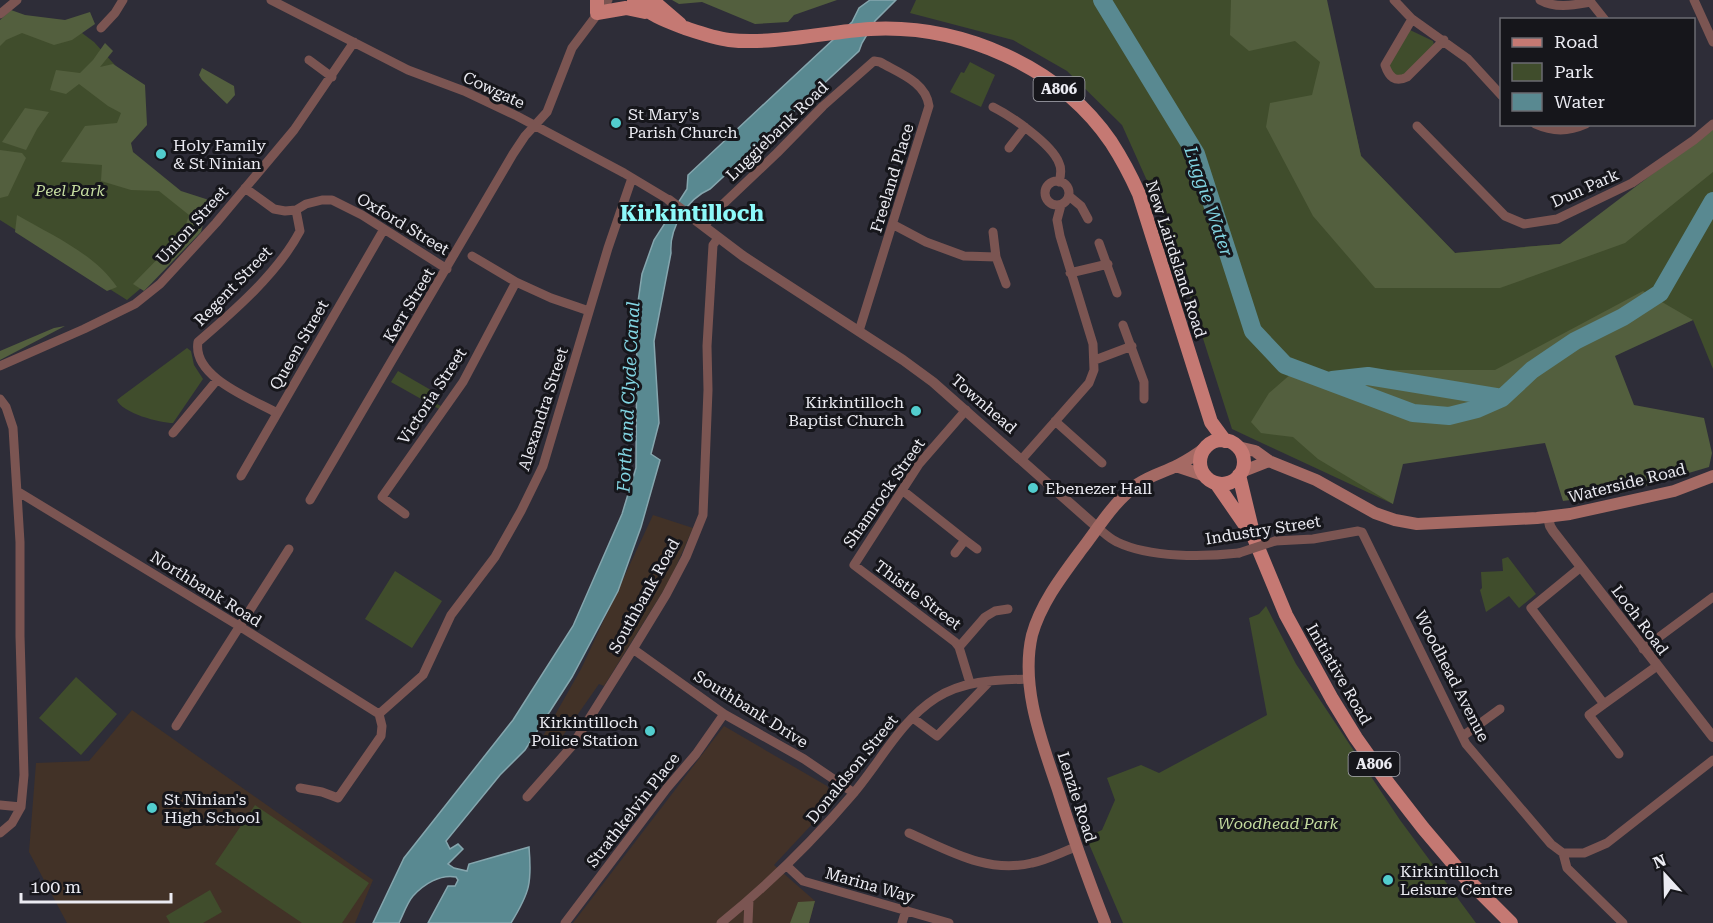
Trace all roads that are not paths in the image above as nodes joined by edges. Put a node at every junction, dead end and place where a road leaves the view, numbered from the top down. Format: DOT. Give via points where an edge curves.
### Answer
graph roads {
  1 [pos="123,0"];
  2 [pos="271,0"];
  3 [pos="608,0"];
  4 [pos="634,0"];
  5 [pos="1394,0"];
  6 [pos="1540,0"];
  7 [pos="1694,0"];
  8 [pos="1590,1"];
  9 [pos="10,2"];
  10 [pos="597,7"];
  11 [pos="651,7"];
  12 [pos="0,14"];
  13 [pos="1603,18"];
  14 [pos="1412,19"];
  15 [pos="101,28"];
  16 [pos="1444,40"];
  17 [pos="354,42"];
  18 [pos="1713,42"];
  19 [pos="309,60"];
  20 [pos="874,61"];
  21 [pos="332,77"];
  22 [pos="1500,94"];
  23 [pos="993,107"];
  24 [pos="1713,124"];
  25 [pos="535,126"];
  26 [pos="1417,126"];
  27 [pos="1540,126"];
  28 [pos="1579,126"];
  29 [pos="1025,127"];
  30 [pos="1009,148"];
  31 [pos="632,178"];
  32 [pos="1059,182"];
  33 [pos="245,188"];
  34 [pos="1069,196"];
  35 [pos="669,200"];
  36 [pos="1061,205"];
  37 [pos="296,210"];
  38 [pos="1088,219"];
  39 [pos="701,224"];
  40 [pos="894,225"];
  41 [pos="384,229"];
  42 [pos="993,232"];
  43 [pos="718,238"];
  44 [pos="1099,243"];
  45 [pos="472,256"];
  46 [pos="996,257"];
  47 [pos="1108,264"];
  48 [pos="447,268"];
  49 [pos="1070,273"];
  50 [pos="516,282"];
  51 [pos="1006,284"];
  52 [pos="1117,293"];
  53 [pos="589,311"];
  54 [pos="1123,325"];
  55 [pos="859,331"];
  56 [pos="1132,346"];
  57 [pos="1095,360"];
  58 [pos="0,366"];
  59 [pos="217,380"];
  60 [pos="0,399"];
  61 [pos="1144,399"];
  62 [pos="966,410"];
  63 [pos="277,413"];
  64 [pos="1055,421"];
  65 [pos="1211,422"];
  66 [pos="173,434"];
  67 [pos="1231,444"];
  68 [pos="1207,447"];
  69 [pos="1022,459"];
  70 [pos="1269,461"];
  71 [pos="1102,463"];
  72 [pos="1176,466"];
  73 [pos="1240,473"];
  74 [pos="241,476"];
  75 [pos="1713,476"];
  76 [pos="1211,480"];
  77 [pos="902,490"];
  78 [pos="17,491"];
  79 [pos="310,500"];
  80 [pos="405,514"];
  81 [pos="1548,517"];
  82 [pos="1098,528"];
  83 [pos="1366,536"];
  84 [pos="1254,538"];
  85 [pos="965,540"];
  86 [pos="289,549"];
  87 [pos="977,549"];
  88 [pos="956,553"];
  89 [pos="856,567"];
  90 [pos="1581,567"];
  91 [pos="1713,597"];
  92 [pos="1008,609"];
  93 [pos="239,626"];
  94 [pos="959,647"];
  95 [pos="1643,649"];
  96 [pos="633,650"];
  97 [pos="1657,666"];
  98 [pos="1029,679"];
  99 [pos="990,681"];
  100 [pos="970,683"];
  101 [pos="1604,704"];
  102 [pos="1500,709"];
  103 [pos="379,714"];
  104 [pos="724,714"];
  105 [pos="913,718"];
  106 [pos="176,726"];
  107 [pos="1463,736"];
  108 [pos="1713,737"];
  109 [pos="1619,754"];
  110 [pos="1713,760"];
  111 [pos="300,788"];
  112 [pos="854,793"];
  113 [pos="526,797"];
  114 [pos="0,805"];
  115 [pos="21,807"];
  116 [pos="909,832"];
  117 [pos="0,833"];
  118 [pos="1076,847"];
  119 [pos="1563,853"];
  120 [pos="787,866"];
  121 [pos="749,900"];
  122 [pos="906,910"];
  123 [pos="565,923"];
  124 [pos="721,923"];
  125 [pos="748,923"];
  126 [pos="902,923"];
  127 [pos="949,923"];
  128 [pos="1105,923"];
  129 [pos="1511,923"];
  130 [pos="1623,923"];
  1 -- 15 [label="street"];
  2 -- 17 [label="street, Cowgate"];
  3 -- 10 [label="street, Kerr Street"];
  4 -- 11 [label="main road, New Lairdsland Road / A806"];
  5 -- 14 [label="street"];
  6 -- 8 [label="street" via="1564,6"];
  7 -- 18 [label="street"];
  8 -- 13 [label="street"];
  9 -- 12 [label="street"];
  10 -- 11 [label="main road"];
  10 -- 25 [label="street, Kerr Street" via="572,48 547,112"];
  11 -- 65 [label="main road, New Lairdsland Road / A806" via="684,27 730,40 868,29 951,36 1006,56 1058,87 1104,133 1129,172"];
  14 -- 16 [label="street"];
  14 -- 16 [label="street" via="1385,65 1392,79 1407,77"];
  16 -- 22 [label="street"];
  17 -- 21 [label="street, Union Street"];
  17 -- 25 [label="street, Cowgate"];
  19 -- 21 [label="street"];
  20 -- 39 [label="street, Luggiebank Road"];
  20 -- 40 [label="street, Freeland Place" via="921,87 928,96 929,106"];
  21 -- 33 [label="street, Union Street"];
  23 -- 29 [label="street"];
  24 -- 26 [label="street, Dun Park" via="1632,183 1557,219 1524,224 1505,216"];
  25 -- 31 [label="street, Cowgate"];
  25 -- 48 [label="street, Kerr Street" via="513,154"];
  27 -- 28 [label="street" via="1563,131"];
  29 -- 30 [label="street"];
  29 -- 32 [label="street" via="1055,155 1061,171"];
  31 -- 35 [label="street, Cowgate"];
  31 -- 53 [label="street, Alexandra Street"];
  32 -- 34 [label="street" via="1068,189"];
  32 -- 36 [label="street" via="1052,183 1045,192 1049,203"];
  33 -- 37 [label="street, Oxford Street" via="273,209"];
  33 -- 58 [label="street, Union Street" via="160,284 135,304"];
  34 -- 36 [label="street"];
  34 -- 38 [label="street"];
  35 -- 39 [label="street, Cowgate"];
  36 -- 49 [label="street" via="1057,220"];
  37 -- 41 [label="street, Oxford Street" via="306,204 332,200"];
  37 -- 59 [label="street, Regent Street" via="300,231 296,240 260,284 198,342 198,357"];
  39 -- 43 [label="street, Townhead"];
  40 -- 46 [label="street" via="964,256"];
  40 -- 55 [label="street, Freeland Place"];
  41 -- 48 [label="street, Oxford Street"];
  41 -- 63 [label="street, Queen Street"];
  42 -- 46 [label="street"];
  43 -- 55 [label="street, Townhead"];
  43 -- 96 [label="street, Southbank Road" via="713,245 708,336 703,515 686,557"];
  44 -- 47 [label="street"];
  45 -- 50 [label="street, Oxford Street"];
  46 -- 51 [label="street"];
  47 -- 49 [label="street"];
  47 -- 52 [label="street"];
  48 -- 79 [label="street, Kerr Street"];
  49 -- 57 [label="street"];
  50 -- 53 [label="street, Oxford Street"];
  50 -- 80 [label="street, Victoria Street" via="463,382 382,497"];
  53 -- 103 [label="street, Alexandra Street" via="543,466 521,511 495,557 451,615 423,675"];
  54 -- 56 [label="street"];
  55 -- 62 [label="street, Townhead"];
  56 -- 57 [label="street"];
  56 -- 61 [label="street" via="1144,382"];
  57 -- 64 [label="street" via="1089,383"];
  59 -- 63 [label="street, Regent Street"];
  59 -- 66 [label="street"];
  60 -- 78 [label="street" via="13,428"];
  62 -- 69 [label="street, Townhead"];
  62 -- 77 [label="street, Shamrock Street"];
  63 -- 74 [label="street, Queen Street"];
  64 -- 69 [label="street"];
  64 -- 71 [label="street"];
  65 -- 67 [label="main road, New Lairdsland Road / A806"];
  65 -- 68 [label="main road, New Lairdsland Road / A806"];
  67 -- 68 [label="main road" via="1218,441"];
  67 -- 70 [label="main road" via="1255,451"];
  67 -- 73 [label="main road" via="1244,459"];
  68 -- 72 [label="main road"];
  68 -- 76 [label="main road" via="1200,462"];
  69 -- 82 [label="street, Townhead"];
  70 -- 73 [label="main road"];
  70 -- 81 [label="main road" via="1395,520 1429,525"];
  72 -- 76 [label="main road"];
  72 -- 82 [label="main road" via="1136,485"];
  73 -- 76 [label="main road" via="1227,483"];
  73 -- 84 [label="main road, A806"];
  75 -- 81 [label="main road, Waterside Road" via="1656,495"];
  76 -- 84 [label="main road, A806"];
  77 -- 85 [label="street"];
  77 -- 89 [label="street, Shamrock Street" via="855,561"];
  78 -- 93 [label="street, Northbank Road"];
  78 -- 115 [label="street" via="24,775"];
  81 -- 90 [label="street, Loch Road" via="1550,526"];
  82 -- 83 [label="street, Industry Street, bridge" via="1116,542 1144,550 1210,556 1239,553 1275,541 1359,531"];
  82 -- 98 [label="main road" via="1055,584 1040,615 1032,635"];
  83 -- 107 [label="street, Woodhead Avenue"];
  84 -- 129 [label="main road, Initiative Road / A806" via="1287,615 1356,738 1423,828"];
  85 -- 87 [label="street"];
  85 -- 88 [label="street"];
  86 -- 93 [label="street"];
  89 -- 94 [label="street, Thistle Street"];
  90 -- 95 [label="street, Loch Road"];
  90 -- 101 [label="street" via="1531,608"];
  91 -- 95 [label="street"];
  92 -- 94 [label="street" via="985,617"];
  93 -- 103 [label="street, Northbank Road"];
  93 -- 106 [label="street"];
  94 -- 100 [label="street, Thistle Street"];
  95 -- 97 [label="street, Loch Road"];
  96 -- 104 [label="street, Southbank Drive"];
  96 -- 113 [label="street, Southbank Road" via="572,746"];
  97 -- 101 [label="street"];
  97 -- 108 [label="street, Loch Road"];
  98 -- 99 [label="street, Donaldson Street"];
  98 -- 118 [label="main road, Lenzie Road" via="1039,732"];
  99 -- 100 [label="street, Donaldson Street"];
  99 -- 105 [label="street" via="937,736"];
  100 -- 105 [label="street, Donaldson Street" via="937,697"];
  101 -- 109 [label="street" via="1589,715"];
  102 -- 107 [label="street"];
  103 -- 111 [label="street" via="381,736 338,798"];
  104 -- 112 [label="street, Southbank Drive" via="804,759"];
  104 -- 123 [label="street, Strathkelvin Place"];
  105 -- 112 [label="street, Donaldson Street"];
  107 -- 119 [label="street, Woodhead Avenue" via="1551,844"];
  110 -- 119 [label="street" via="1607,843 1584,853"];
  112 -- 120 [label="street, Donaldson Street"];
  114 -- 115 [label="street"];
  115 -- 117 [label="street" via="12,823"];
  116 -- 118 [label="street" via="983,864 1033,863"];
  118 -- 128 [label="main road, Lenzie Road"];
  119 -- 130 [label="street, Woodhead Avenue" via="1567,868"];
  120 -- 121 [label="street, Donaldson Street"];
  120 -- 122 [label="street, Marina Way" via="803,881"];
  121 -- 124 [label="street, Donaldson Street"];
  121 -- 125 [label="street"];
  122 -- 126 [label="street"];
  122 -- 127 [label="street, Marina Way"];
}
